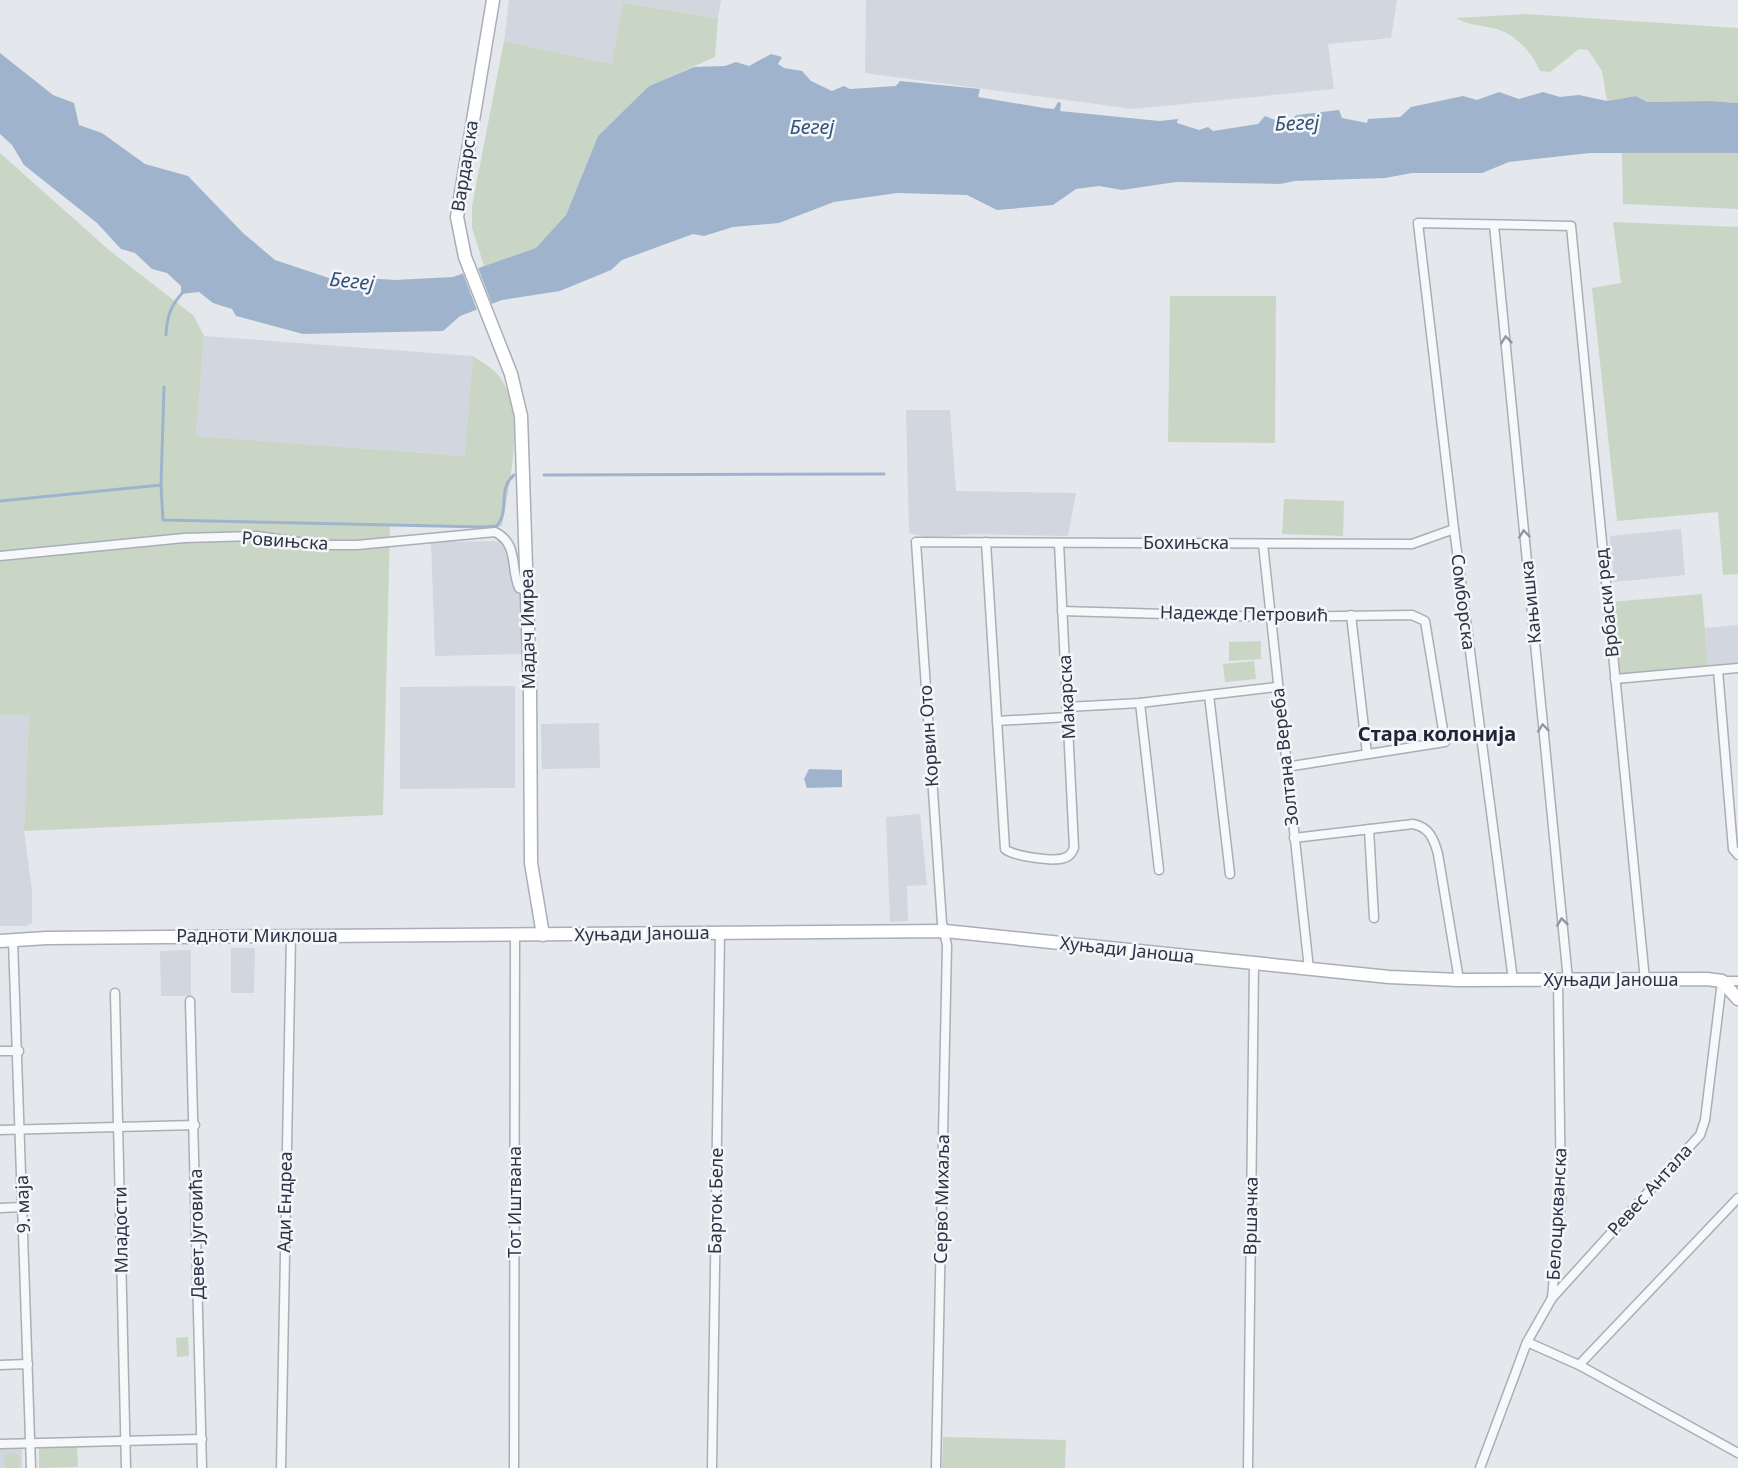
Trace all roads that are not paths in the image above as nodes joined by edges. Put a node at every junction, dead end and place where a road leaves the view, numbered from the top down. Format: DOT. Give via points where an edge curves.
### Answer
graph roads {
  1 [pos="493,0"];
  2 [pos="1494,225"];
  3 [pos="493,327"];
  4 [pos="1454,529"];
  5 [pos="916,542"];
  6 [pos="986,542"];
  7 [pos="1059,543"];
  8 [pos="1263,544"];
  9 [pos="0,555"];
  10 [pos="528,591"];
  11 [pos="1062,611"];
  12 [pos="1351,615"];
  13 [pos="1269,617"];
  14 [pos="1738,668"];
  15 [pos="1718,670"];
  16 [pos="1615,679"];
  17 [pos="1277,687"];
  18 [pos="1209,695"];
  19 [pos="1140,703"];
  20 [pos="1067,707"];
  21 [pos="1068,717"];
  22 [pos="997,721"];
  23 [pos="1367,754"];
  24 [pos="1286,767"];
  25 [pos="1369,829"];
  26 [pos="1294,838"];
  27 [pos="1738,855"];
  28 [pos="1159,870"];
  29 [pos="1230,874"];
  30 [pos="1374,918"];
  31 [pos="945,931"];
  32 [pos="720,933"];
  33 [pos="291,935"];
  34 [pos="515,935"];
  35 [pos="543,935"];
  36 [pos="13,940"];
  37 [pos="0,941"];
  38 [pos="1254,963"];
  39 [pos="1309,969"];
  40 [pos="1459,980"];
  41 [pos="1513,980"];
  42 [pos="1563,980"];
  43 [pos="1645,980"];
  44 [pos="1722,981"];
  45 [pos="1738,981"];
  46 [pos="115,993"];
  47 [pos="1738,999"];
  48 [pos="190,1001"];
  49 [pos="0,1051"];
  50 [pos="19,1051"];
  51 [pos="195,1125"];
  52 [pos="118,1127"];
  53 [pos="0,1130"];
  54 [pos="21,1130"];
  55 [pos="1738,1198"];
  56 [pos="23,1207"];
  57 [pos="0,1208"];
  58 [pos="1552,1298"];
  59 [pos="1527,1342"];
  60 [pos="28,1364"];
  61 [pos="0,1365"];
  62 [pos="1579,1365"];
  63 [pos="202,1439"];
  64 [pos="126,1441"];
  65 [pos="30,1443"];
  66 [pos="0,1444"];
  67 [pos="1738,1453"];
  68 [pos="31,1468"];
  69 [pos="126,1468"];
  70 [pos="202,1468"];
  71 [pos="281,1468"];
  72 [pos="514,1468"];
  73 [pos="712,1468"];
  74 [pos="936,1468"];
  75 [pos="1248,1468"];
  76 [pos="1480,1468"];
  1 -- 3 [label="street, Вардарска" via="458,202 458,230 465,257"];
  2 -- 4 [label="street, Сомборска" via="1418,223"];
  2 -- 16 [label="street, Врбаски ред" via="1571,226"];
  42 -- 2 [label="street, Кањишка, one-way"];
  3 -- 10 [label="street, Мадач Имреа" via="511,374 521,416"];
  4 -- 8 [label="street, Бохињска" via="1413,544"];
  4 -- 41 [label="street, Сомборска"];
  5 -- 6 [label="street, Бохињска"];
  5 -- 31 [label="street, Корвин Ото"];
  6 -- 7 [label="street, Бохињска"];
  6 -- 22 [label="street"];
  7 -- 8 [label="street, Бохињска"];
  7 -- 11 [label="street, Макарска"];
  8 -- 13 [label="street, Золтана Вереба"];
  9 -- 10 [label="street, Ровињска" via="184,538 257,536 319,545 357,545 495,532 513,550 516,581 519,588"];
  10 -- 35 [label="street, Мадач Имреа" via="531,863"];
  11 -- 13 [label="street, Надежде Петровић"];
  11 -- 20 [label="street, Макарска"];
  12 -- 13 [label="street, Надежде Петровић"];
  12 -- 23 [label="street"];
  12 -- 23 [label="street, Надежде Петровић" via="1412,615 1425,621 1445,742"];
  13 -- 17 [label="street, Золтана Вереба"];
  14 -- 15 [label="street"];
  15 -- 16 [label="street"];
  15 -- 27 [label="street" via="1732,849"];
  16 -- 43 [label="street, Врбаски ред"];
  17 -- 18 [label="street"];
  17 -- 24 [label="street, Золтана Вереба"];
  18 -- 19 [label="street"];
  18 -- 29 [label="street"];
  19 -- 20 [label="street"];
  19 -- 28 [label="street"];
  20 -- 21 [label="street, Макарска"];
  21 -- 22 [label="street"];
  21 -- 22 [label="street, Макарска" via="1072,851 1060,859 1014,855 1005,849"];
  23 -- 24 [label="street"];
  24 -- 26 [label="street, Золтана Вереба"];
  25 -- 26 [label="street"];
  25 -- 30 [label="street"];
  25 -- 40 [label="street" via="1413,824 1423,826 1430,834 1438,854"];
  26 -- 39 [label="street, Золтана Вереба"];
  31 -- 32 [label="street, Хуњади Јаноша"];
  31 -- 38 [label="street, Хуњади Јаноша"];
  31 -- 74 [label="street, Серво Михаља"];
  32 -- 35 [label="street, Хуњади Јаноша"];
  32 -- 73 [label="street, Барток Беле"];
  33 -- 34 [label="street, Радноти Миклоша"];
  33 -- 36 [label="street, Радноти Миклоша"];
  33 -- 71 [label="street, Ади Ендреа"];
  34 -- 35 [label="street, Хуњади Јаноша"];
  34 -- 72 [label="street, Тот Иштвана"];
  36 -- 37 [label="street, Радноти Миклоша"];
  36 -- 50 [label="street, 9. маја"];
  38 -- 39 [label="street, Хуњади Јаноша"];
  38 -- 75 [label="street, Вршачка"];
  39 -- 40 [label="street, Хуњади Јаноша"];
  40 -- 41 [label="street, Хуњади Јаноша"];
  41 -- 42 [label="street, Хуњади Јаноша"];
  42 -- 43 [label="street, Хуњади Јаноша"];
  42 -- 58 [label="street, Белоцркванска" via="1561,1200"];
  43 -- 44 [label="street, Хуњади Јаноша"];
  44 -- 45 [label="street, Хуњади Јаноша"];
  44 -- 47 [label="street"];
  44 -- 58 [label="street, Ревес Антала" via="1700,1135"];
  46 -- 52 [label="street, Младости"];
  48 -- 51 [label="street, Девет Југовића"];
  49 -- 50 [label="street"];
  50 -- 54 [label="street, 9. маја"];
  51 -- 52 [label="street"];
  51 -- 63 [label="street, Девет Југовића"];
  52 -- 54 [label="street"];
  52 -- 64 [label="street, Младости"];
  53 -- 54 [label="street"];
  54 -- 56 [label="street, 9. маја"];
  55 -- 62 [label="street"];
  56 -- 57 [label="street"];
  56 -- 60 [label="street, 9. маја"];
  58 -- 59 [label="street, Белоцркванска"];
  59 -- 62 [label="street"];
  59 -- 76 [label="street, Белоцркванска"];
  60 -- 61 [label="street"];
  60 -- 65 [label="street, 9. маја"];
  62 -- 67 [label="street"];
  63 -- 64 [label="street"];
  63 -- 70 [label="street, Девет Југовића"];
  64 -- 65 [label="street"];
  64 -- 69 [label="street, Младости"];
  65 -- 66 [label="street"];
  65 -- 68 [label="street, 9. маја"];
}
